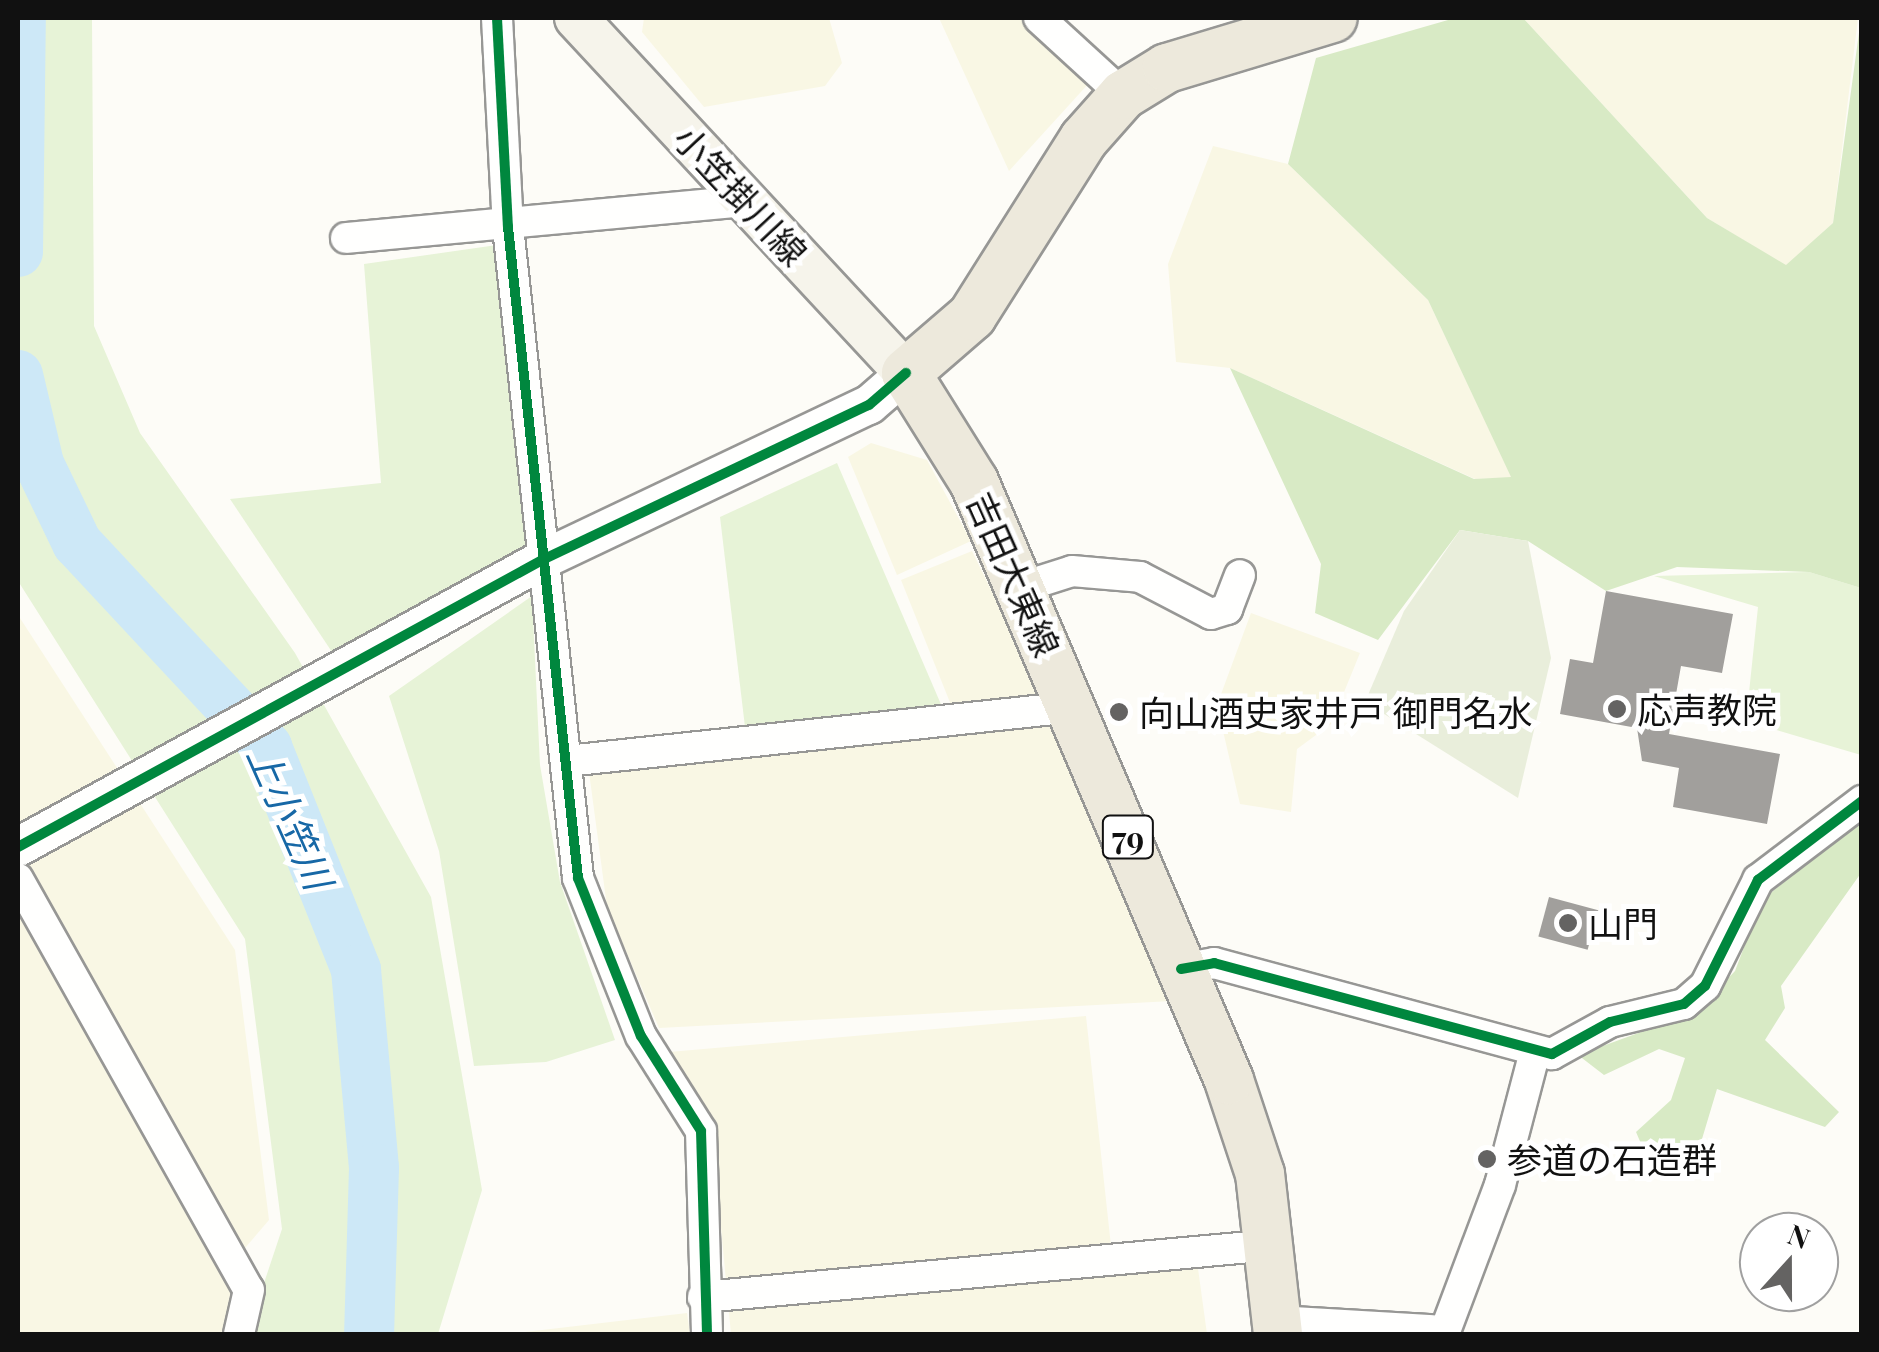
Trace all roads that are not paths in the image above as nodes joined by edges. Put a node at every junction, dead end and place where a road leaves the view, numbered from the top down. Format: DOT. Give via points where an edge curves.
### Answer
graph roads {
  1 [pos="497,18"];
  2 [pos="576,18"];
  3 [pos="1039,18"];
  4 [pos="1333,18"];
  5 [pos="1123,95"];
  6 [pos="746,200"];
  7 [pos="508,227"];
  8 [pos="346,238"];
  9 [pos="906,373"];
  10 [pos="544,559"];
  11 [pos="1240,576"];
  12 [pos="1022,587"];
  13 [pos="1072,707"];
  14 [pos="567,760"];
  15 [pos="1862,802"];
  16 [pos="18,847"];
  17 [pos="18,879"];
  18 [pos="1181,969"];
  19 [pos="1535,1052"];
  20 [pos="1272,1245"];
  21 [pos="703,1298"];
  22 [pos="1278,1330"];
  23 [pos="239,1334"];
  24 [pos="707,1334"];
  25 [pos="1431,1334"];
  26 [pos="1444,1334"];
  1 -- 7 [label="street"];
  2 -- 6 [label="main road, 小笠掛川線"];
  3 -- 5 [label="street"];
  4 -- 5 [label="main road" via="1167,68"];
  5 -- 9 [label="main road" via="1084,138 972,316"];
  6 -- 7 [label="street"];
  6 -- 9 [label="main road, 小笠掛川線"];
  7 -- 8 [label="street"];
  7 -- 10 [label="street"];
  9 -- 10 [label="street" via="869,405 744,470"];
  9 -- 12 [label="main road, 吉田大東線 / 79" via="974,482"];
  10 -- 14 [label="street"];
  10 -- 16 [label="street"];
  11 -- 12 [label="street" via="1228,609 1211,614 1140,577 1072,571"];
  12 -- 13 [label="main road, 吉田大東線 / 79"];
  13 -- 14 [label="street"];
  13 -- 18 [label="main road, 吉田大東線 / 79"];
  14 -- 21 [label="street" via="578,878 641,1036 701,1131"];
  15 -- 19 [label="street" via="1758,880 1705,986 1684,1004 1610,1022 1552,1054"];
  17 -- 23 [label="street" via="248,1290"];
  18 -- 19 [label="street" via="1214,963"];
  18 -- 20 [label="main road, 吉田大東線 / 79" via="1251,1144"];
  19 -- 26 [label="street" via="1500,1185"];
  20 -- 21 [label="street"];
  20 -- 22 [label="main road, 吉田大東線 / 79"];
  21 -- 24 [label="street"];
  22 -- 25 [label="street"];
}
